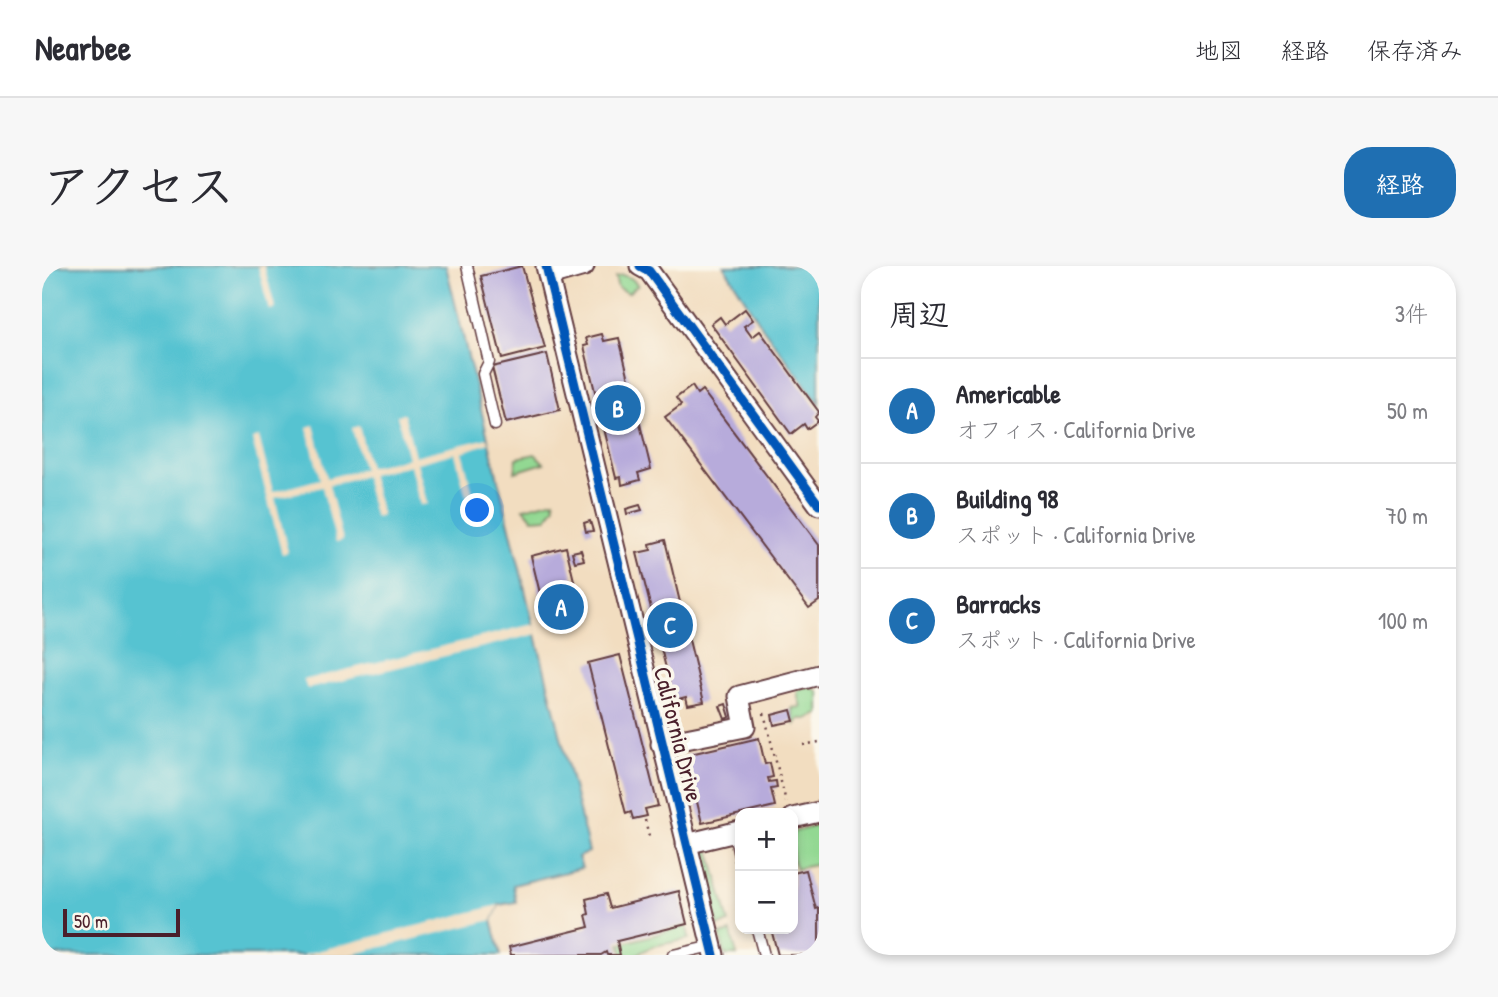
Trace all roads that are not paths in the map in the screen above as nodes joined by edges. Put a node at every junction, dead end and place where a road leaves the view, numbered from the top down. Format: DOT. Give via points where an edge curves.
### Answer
graph roads {
  1 [pos="467,266"];
  2 [pos="584,266"];
  3 [pos="640,266"];
  4 [pos="547,271"];
  5 [pos="495,425"];
  6 [pos="819,505"];
  7 [pos="819,676"];
  8 [pos="661,744"];
  9 [pos="819,812"];
  10 [pos="798,813"];
  11 [pos="735,832"];
  12 [pos="686,844"];
  13 [pos="758,934"];
  14 [pos="713,950"];
  15 [pos="673,955"];
  16 [pos="764,955"];
  1 -- 5 [label="lane" via="489,362 483,374"];
  2 -- 4 [label="street, California Drive"];
  3 -- 6 [label="street" via="649,271"];
  4 -- 8 [label="street, California Drive"];
  7 -- 8 [label="street" via="739,696 745,727"];
  8 -- 12 [label="street, California Drive"];
  9 -- 10 [label="street"];
  11 -- 12 [label="street"];
  12 -- 14 [label="street, California Drive"];
  13 -- 16 [label="lane"];
  14 -- 15 [label="lane"];
}
